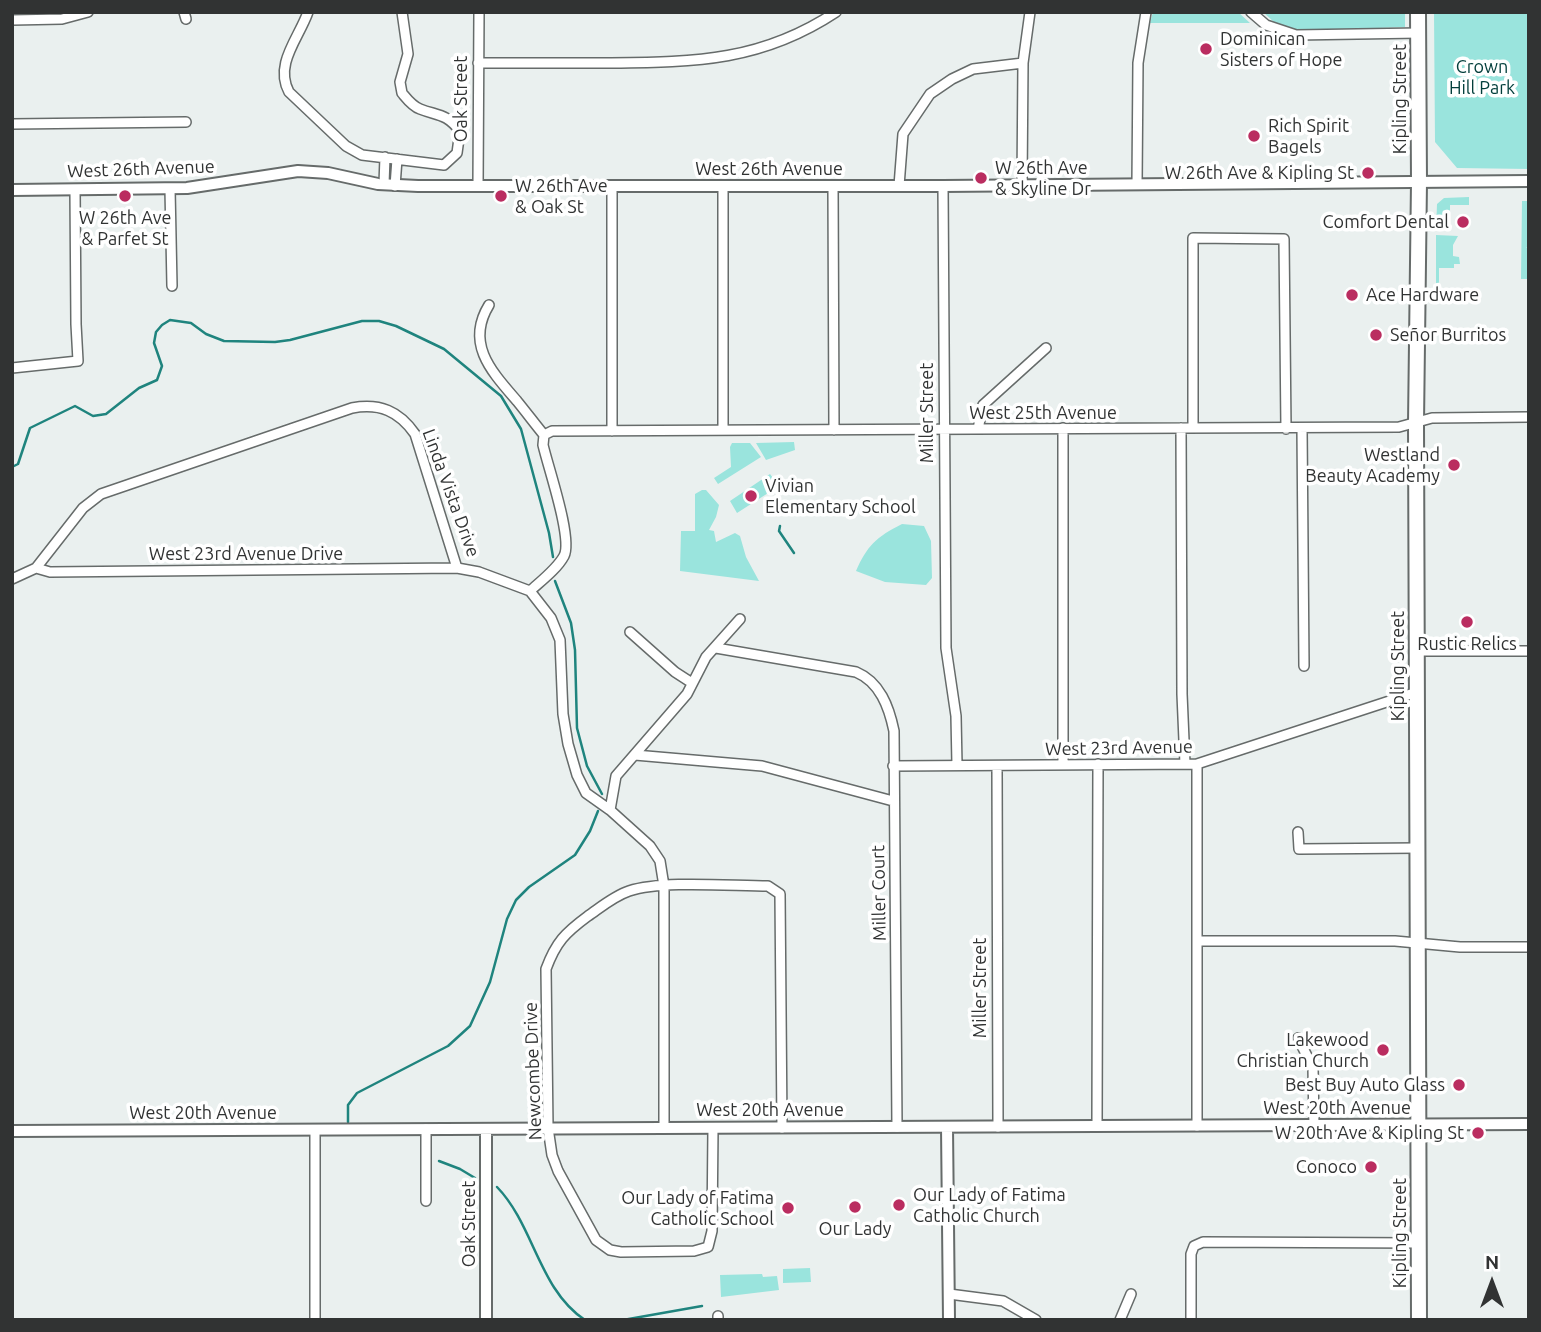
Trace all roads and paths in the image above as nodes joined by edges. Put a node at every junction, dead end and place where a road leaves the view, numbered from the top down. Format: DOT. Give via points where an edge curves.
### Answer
graph roads {
  1 [pos="88,12"];
  2 [pos="308,12"];
  3 [pos="402,12"];
  4 [pos="479,12"];
  5 [pos="1030,12"];
  6 [pos="1146,12"];
  7 [pos="1251,12"];
  8 [pos="1418,12"];
  9 [pos="830,14"];
  10 [pos="12,20"];
  11 [pos="1419,33"];
  12 [pos="478,64"];
  13 [pos="1023,64"];
  14 [pos="186,122"];
  15 [pos="12,124"];
  16 [pos="386,158"];
  17 [pos="397,159"];
  18 [pos="1529,181"];
  19 [pos="1419,182"];
  20 [pos="1137,184"];
  21 [pos="390,185"];
  22 [pos="1022,185"];
  23 [pos="478,186"];
  24 [pos="612,186"];
  25 [pos="833,186"];
  26 [pos="899,186"];
  27 [pos="943,186"];
  28 [pos="723,187"];
  29 [pos="170,189"];
  30 [pos="12,190"];
  31 [pos="75,190"];
  32 [pos="172,286"];
  33 [pos="489,305"];
  34 [pos="1046,348"];
  35 [pos="12,368"];
  36 [pos="1529,417"];
  37 [pos="1416,423"];
  38 [pos="1063,428"];
  39 [pos="1181,428"];
  40 [pos="1193,428"];
  41 [pos="1302,428"];
  42 [pos="945,429"];
  43 [pos="978,429"];
  44 [pos="1286,429"];
  45 [pos="723,430"];
  46 [pos="834,430"];
  47 [pos="612,431"];
  48 [pos="544,435"];
  49 [pos="36,568"];
  50 [pos="457,568"];
  51 [pos="12,579"];
  52 [pos="530,591"];
  53 [pos="740,619"];
  54 [pos="630,632"];
  55 [pos="716,648"];
  56 [pos="1417,651"];
  57 [pos="1529,651"];
  58 [pos="1304,666"];
  59 [pos="692,683"];
  60 [pos="1418,692"];
  61 [pos="635,755"];
  62 [pos="1063,764"];
  63 [pos="1098,764"];
  64 [pos="1185,764"];
  65 [pos="1197,764"];
  66 [pos="957,765"];
  67 [pos="894,766"];
  68 [pos="997,766"];
  69 [pos="893,800"];
  70 [pos="610,810"];
  71 [pos="1298,832"];
  72 [pos="1418,848"];
  73 [pos="664,886"];
  74 [pos="1197,941"];
  75 [pos="1418,943"];
  76 [pos="1529,947"];
  77 [pos="1298,1038"];
  78 [pos="1529,1124"];
  79 [pos="1419,1125"];
  80 [pos="998,1126"];
  81 [pos="1097,1126"];
  82 [pos="1197,1126"];
  83 [pos="1314,1126"];
  84 [pos="897,1127"];
  85 [pos="947,1127"];
  86 [pos="548,1128"];
  87 [pos="664,1128"];
  88 [pos="713,1128"];
  89 [pos="782,1128"];
  90 [pos="426,1129"];
  91 [pos="486,1129"];
  92 [pos="315,1130"];
  93 [pos="12,1131"];
  94 [pos="426,1201"];
  95 [pos="1419,1243"];
  96 [pos="949,1294"];
  97 [pos="1131,1294"];
  98 [pos="314,1320"];
  99 [pos="486,1320"];
  100 [pos="949,1320"];
  101 [pos="1036,1320"];
  102 [pos="1120,1320"];
  103 [pos="1191,1320"];
  104 [pos="1419,1320"];
  1 -- 10 [label="street" via="62,19"];
  2 -- 16 [label="street" via="285,61 284,82 289,92 346,146 362,155"];
  3 -- 17 [label="street" via="408,54 401,93 414,105 452,121 461,137 457,153 444,165"];
  4 -- 12 [label="street, Oak Street"];
  5 -- 13 [label="street"];
  6 -- 20 [label="street" via="1138,63"];
  7 -- 11 [label="street" via="1266,25 1296,35"];
  8 -- 11 [label="main road, Kipling Street"];
  9 -- 12 [label="street" via="808,30 717,59"];
  11 -- 19 [label="main road, Kipling Street"];
  12 -- 23 [label="street, Oak Street"];
  13 -- 22 [label="street"];
  13 -- 26 [label="street" via="973,69 930,94 903,134"];
  14 -- 15 [label="street"];
  16 -- 17 [label="street"];
  16 -- 21 [label="street"];
  17 -- 21 [label="street"];
  18 -- 19 [label="street, West 26th Avenue"];
  19 -- 20 [label="street, West 26th Avenue"];
  19 -- 37 [label="main road, Kipling Street"];
  20 -- 22 [label="street, West 26th Avenue"];
  21 -- 23 [label="street, West 26th Avenue"];
  21 -- 29 [label="street, West 26th Avenue" via="298,171"];
  22 -- 27 [label="street, West 26th Avenue"];
  23 -- 24 [label="street, West 26th Avenue"];
  24 -- 28 [label="street, West 26th Avenue"];
  24 -- 47 [label="street"];
  25 -- 26 [label="street, West 26th Avenue"];
  25 -- 28 [label="street, West 26th Avenue"];
  25 -- 46 [label="street"];
  26 -- 27 [label="street, West 26th Avenue"];
  27 -- 42 [label="street, Miller Street"];
  28 -- 45 [label="street"];
  29 -- 31 [label="street, West 26th Avenue"];
  29 -- 32 [label="street"];
  30 -- 31 [label="street, West 26th Avenue"];
  31 -- 35 [label="street" via="78,361"];
  33 -- 48 [label="street" via="481,327 483,358"];
  34 -- 43 [label="street" via="983,405"];
  36 -- 37 [label="street, West 25th Avenue" via="1432,418"];
  37 -- 41 [label="street, West 25th Avenue"];
  37 -- 56 [label="main road, Kipling Street"];
  38 -- 39 [label="street, West 25th Avenue"];
  38 -- 43 [label="street, West 25th Avenue"];
  38 -- 62 [label="street"];
  39 -- 40 [label="street, West 25th Avenue"];
  39 -- 64 [label="street"];
  40 -- 44 [label="street, West 25th Avenue"];
  40 -- 44 [label="street" via="1193,238 1284,239"];
  41 -- 44 [label="street, West 25th Avenue"];
  41 -- 58 [label="street"];
  42 -- 43 [label="street, West 25th Avenue"];
  42 -- 46 [label="street, West 25th Avenue"];
  42 -- 66 [label="street, Miller Street" via="946,648 956,716"];
  45 -- 46 [label="street, West 25th Avenue"];
  45 -- 47 [label="street, West 25th Avenue"];
  47 -- 48 [label="street, West 25th Avenue"];
  48 -- 52 [label="street" via="566,548"];
  49 -- 50 [label="street, West 23rd Avenue Drive" via="50,572"];
  49 -- 50 [label="street, Linda Vista Drive" via="83,508 101,494 352,408 373,406 393,412 415,434"];
  49 -- 51 [label="street, Linda Vista Drive"];
  50 -- 52 [label="street, Linda Vista Drive"];
  52 -- 70 [label="street" via="551,618 560,640 562,707 574,767 586,793"];
  53 -- 55 [label="street"];
  54 -- 59 [label="street"];
  55 -- 59 [label="street"];
  55 -- 67 [label="street, Miller Court" via="856,672 875,684 894,731"];
  56 -- 57 [label="street"];
  56 -- 60 [label="main road, Kipling Street"];
  59 -- 61 [label="street"];
  60 -- 65 [label="street, West 23rd Avenue"];
  60 -- 72 [label="main road, Kipling Street"];
  61 -- 69 [label="street" via="762,766"];
  61 -- 70 [label="street" via="616,776"];
  62 -- 63 [label="street, West 23rd Avenue"];
  62 -- 68 [label="street, West 23rd Avenue"];
  63 -- 64 [label="street, West 23rd Avenue"];
  63 -- 81 [label="street"];
  64 -- 65 [label="street, West 23rd Avenue"];
  65 -- 74 [label="street"];
  66 -- 67 [label="street, West 23rd Avenue"];
  66 -- 68 [label="street, West 23rd Avenue"];
  67 -- 69 [label="street, Miller Court"];
  68 -- 80 [label="street, Miller Street"];
  69 -- 84 [label="street, Miller Court"];
  70 -- 73 [label="street" via="650,846 660,861"];
  71 -- 72 [label="street" via="1299,849"];
  72 -- 75 [label="main road, Kipling Street"];
  73 -- 86 [label="street, Newcombe Drive" via="630,891 607,902 567,931 554,947 546,969"];
  73 -- 87 [label="street"];
  73 -- 89 [label="street, Newcombe Drive" via="768,886 780,894"];
  74 -- 75 [label="street"];
  74 -- 82 [label="street"];
  75 -- 76 [label="street"];
  75 -- 79 [label="main road, Kipling Street"];
  77 -- 83 [label="street" via="1314,1068"];
  78 -- 79 [label="street, West 20th Avenue"];
  79 -- 83 [label="street, West 20th Avenue"];
  79 -- 95 [label="main road, Kipling Street"];
  80 -- 81 [label="street, West 20th Avenue"];
  80 -- 85 [label="street, West 20th Avenue"];
  81 -- 82 [label="street, West 20th Avenue"];
  82 -- 83 [label="street, West 20th Avenue"];
  84 -- 85 [label="street, West 20th Avenue"];
  84 -- 89 [label="street, West 20th Avenue"];
  85 -- 96 [label="street"];
  86 -- 87 [label="street, West 20th Avenue"];
  86 -- 88 [label="street, Newcombe Drive" via="558,1171 585,1224 601,1246 621,1252 709,1247"];
  86 -- 91 [label="street, West 20th Avenue"];
  87 -- 88 [label="street, West 20th Avenue"];
  88 -- 89 [label="street, West 20th Avenue"];
  90 -- 91 [label="street, West 20th Avenue"];
  90 -- 92 [label="street, West 20th Avenue"];
  90 -- 94 [label="street"];
  91 -- 99 [label="street, Oak Street"];
  92 -- 93 [label="street, West 20th Avenue"];
  92 -- 98 [label="street"];
  95 -- 103 [label="street" via="1203,1242 1194,1246 1191,1254"];
  95 -- 104 [label="main road, Kipling Street"];
  96 -- 100 [label="street"];
  96 -- 101 [label="street" via="1003,1301"];
  97 -- 102 [label="street"];
}
